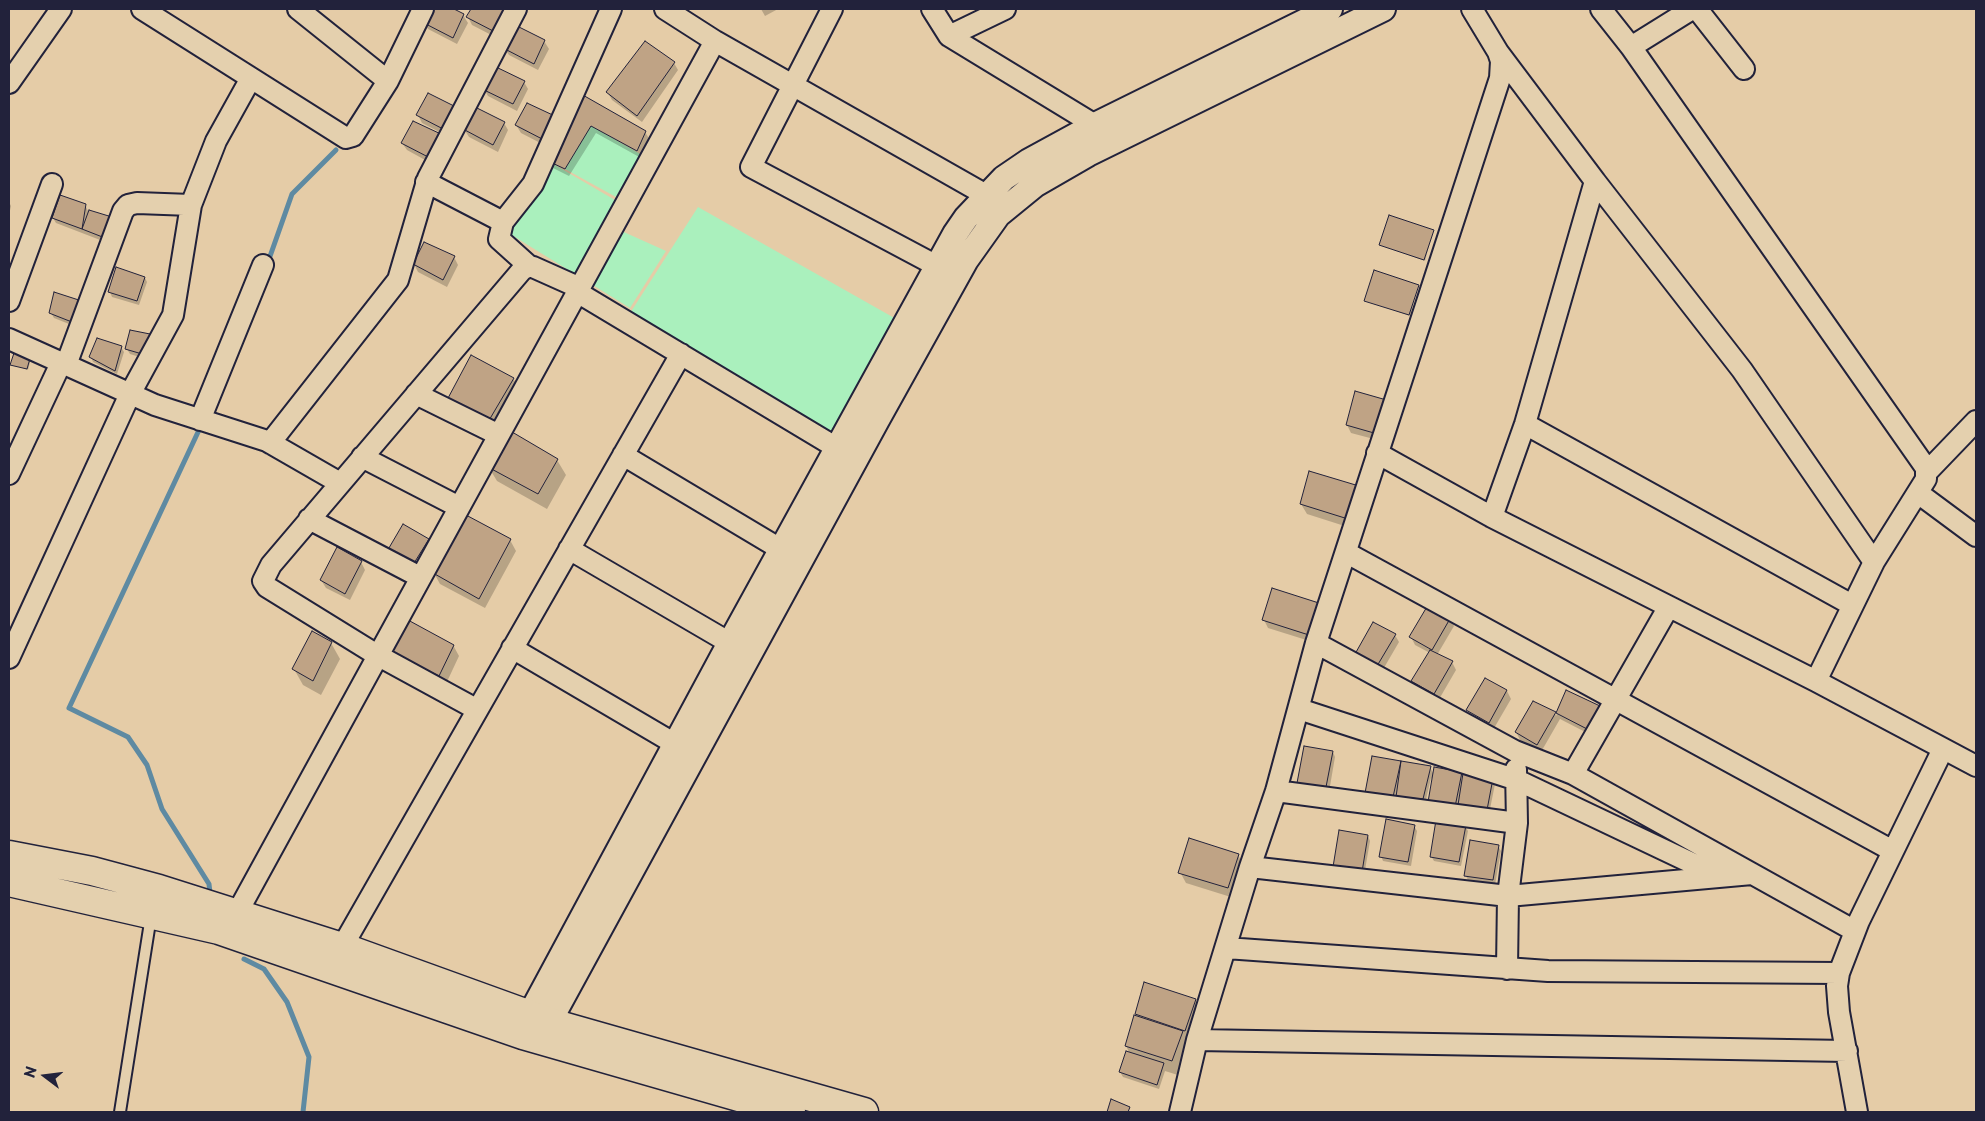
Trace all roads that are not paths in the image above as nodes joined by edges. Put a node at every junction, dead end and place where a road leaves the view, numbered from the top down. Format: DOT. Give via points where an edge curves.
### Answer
graph roads {
  1 [pos="61,9"];
  2 [pos="142,9"];
  3 [pos="298,9"];
  4 [pos="423,9"];
  5 [pos="516,9"];
  6 [pos="611,9"];
  7 [pos="666,9"];
  8 [pos="832,9"];
  9 [pos="932,9"];
  10 [pos="1005,9"];
  11 [pos="1330,9"];
  12 [pos="1383,9"];
  13 [pos="1472,9"];
  14 [pos="1601,9"];
  15 [pos="1692,9"];
  16 [pos="1697,9"];
  17 [pos="949,36"];
  18 [pos="715,41"];
  19 [pos="1631,47"];
  20 [pos="1498,52"];
  21 [pos="1744,69"];
  22 [pos="251,78"];
  23 [pos="388,81"];
  24 [pos="9,83"];
  25 [pos="792,85"];
  26 [pos="1095,125"];
  27 [pos="1595,181"];
  28 [pos="426,182"];
  29 [pos="52,184"];
  30 [pos="986,194"];
  31 [pos="191,205"];
  32 [pos="503,222"];
  33 [pos="263,265"];
  34 [pos="528,266"];
  35 [pos="937,266"];
  36 [pos="578,290"];
  37 [pos="9,301"];
  38 [pos="9,339"];
  39 [pos="681,354"];
  40 [pos="64,364"];
  41 [pos="130,394"];
  42 [pos="416,394"];
  43 [pos="200,420"];
  44 [pos="1976,421"];
  45 [pos="1525,424"];
  46 [pos="499,435"];
  47 [pos="270,443"];
  48 [pos="837,448"];
  49 [pos="1377,453"];
  50 [pos="623,455"];
  51 [pos="362,457"];
  52 [pos="1927,472"];
  53 [pos="9,474"];
  54 [pos="340,483"];
  55 [pos="1918,493"];
  56 [pos="459,507"];
  57 [pos="1492,517"];
  58 [pos="309,519"];
  59 [pos="1976,536"];
  60 [pos="569,550"];
  61 [pos="782,550"];
  62 [pos="1347,553"];
  63 [pos="1874,562"];
  64 [pos="420,577"];
  65 [pos="1852,605"];
  66 [pos="1668,608"];
  67 [pos="730,643"];
  68 [pos="1316,643"];
  69 [pos="512,648"];
  70 [pos="377,655"];
  71 [pos="9,658"];
  72 [pos="1816,681"];
  73 [pos="1614,699"];
  74 [pos="476,709"];
  75 [pos="1299,709"];
  76 [pos="677,745"];
  77 [pos="1943,749"];
  78 [pos="1515,751"];
  79 [pos="1976,766"];
  80 [pos="1573,774"];
  81 [pos="1517,780"];
  82 [pos="1276,791"];
  83 [pos="1517,823"];
  84 [pos="1893,851"];
  85 [pos="9,855"];
  86 [pos="1250,867"];
  87 [pos="1752,874"];
  88 [pos="1720,877"];
  89 [pos="9,882"];
  90 [pos="1508,896"];
  91 [pos="155,902"];
  92 [pos="237,913"];
  93 [pos="1855,931"];
  94 [pos="342,947"];
  95 [pos="1226,948"];
  96 [pos="1507,969"];
  97 [pos="1839,973"];
  98 [pos="536,1028"];
  99 [pos="1198,1040"];
  100 [pos="1846,1051"];
  101 [pos="120,1112"];
  102 [pos="790,1112"];
  103 [pos="864,1112"];
  104 [pos="1180,1112"];
  105 [pos="1857,1112"];
  1 -- 24 [label="street"];
  2 -- 22 [label="street"];
  3 -- 23 [label="street"];
  4 -- 23 [label="street"];
  5 -- 28 [label="street"];
  6 -- 32 [label="street" via="533,184"];
  7 -- 18 [label="street"];
  8 -- 25 [label="street"];
  9 -- 17 [label="street"];
  10 -- 17 [label="street"];
  11 -- 26 [label="street"];
  12 -- 98 [label="street" via="1088,154 1036,184 998,214 961,268"];
  13 -- 20 [label="street"];
  14 -- 19 [label="street"];
  15 -- 19 [label="street"];
  16 -- 21 [label="street"];
  17 -- 26 [label="street"];
  18 -- 25 [label="street"];
  18 -- 36 [label="street"];
  19 -- 52 [label="street"];
  20 -- 27 [label="street"];
  20 -- 49 [label="street" via="1500,78"];
  22 -- 23 [label="street" via="346,138 354,136"];
  22 -- 31 [label="street" via="216,141"];
  25 -- 30 [label="street"];
  25 -- 35 [label="street" via="752,167"];
  26 -- 30 [label="street" via="1015,170"];
  27 -- 45 [label="street"];
  27 -- 63 [label="street" via="1742,370"];
  28 -- 32 [label="street"];
  28 -- 47 [label="street" via="398,280"];
  29 -- 37 [label="street"];
  30 -- 35 [label="street" via="954,234"];
  31 -- 40 [label="street" via="136,203 123,211"];
  31 -- 41 [label="street" via="173,316"];
  32 -- 34 [label="street" via="499,239"];
  33 -- 43 [label="street"];
  34 -- 36 [label="street"];
  34 -- 42 [label="street"];
  35 -- 48 [label="street"];
  36 -- 39 [label="street"];
  36 -- 46 [label="street"];
  38 -- 40 [label="street"];
  39 -- 48 [label="street"];
  39 -- 50 [label="street"];
  40 -- 41 [label="street"];
  40 -- 53 [label="street"];
  41 -- 43 [label="street"];
  41 -- 71 [label="street"];
  42 -- 46 [label="street"];
  42 -- 51 [label="street"];
  43 -- 47 [label="street"];
  44 -- 52 [label="street"];
  45 -- 57 [label="street"];
  45 -- 65 [label="street"];
  46 -- 56 [label="street"];
  47 -- 54 [label="street"];
  48 -- 61 [label="street"];
  49 -- 57 [label="street"];
  49 -- 62 [label="street"];
  50 -- 60 [label="street"];
  50 -- 61 [label="street"];
  51 -- 54 [label="street"];
  51 -- 56 [label="street"];
  52 -- 55 [label="street"];
  54 -- 58 [label="street"];
  55 -- 59 [label="street"];
  55 -- 63 [label="street"];
  56 -- 64 [label="street"];
  57 -- 66 [label="street"];
  58 -- 64 [label="street"];
  58 -- 70 [label="street" via="271,565 263,581 267,587"];
  60 -- 67 [label="street"];
  60 -- 69 [label="street"];
  61 -- 67 [label="street"];
  62 -- 68 [label="street"];
  62 -- 73 [label="street"];
  63 -- 65 [label="street"];
  64 -- 70 [label="street"];
  65 -- 72 [label="street"];
  66 -- 72 [label="street"];
  66 -- 73 [label="street"];
  67 -- 76 [label="street"];
  68 -- 75 [label="street"];
  68 -- 78 [label="street"];
  69 -- 74 [label="street"];
  69 -- 76 [label="street"];
  70 -- 74 [label="street"];
  70 -- 92 [label="street"];
  72 -- 77 [label="street"];
  73 -- 80 [label="street"];
  73 -- 84 [label="street"];
  74 -- 94 [label="street"];
  75 -- 81 [label="street"];
  75 -- 82 [label="street"];
  76 -- 98 [label="street"];
  77 -- 79 [label="street"];
  77 -- 84 [label="street"];
  78 -- 80 [label="street"];
  78 -- 81 [label="street"];
  80 -- 87 [label="street"];
  81 -- 83 [label="street"];
  81 -- 88 [label="street"];
  82 -- 83 [label="street"];
  82 -- 86 [label="street"];
  83 -- 90 [label="street"];
  84 -- 93 [label="street"];
  85 -- 91 [label="main road" via="92,871"];
  86 -- 90 [label="street"];
  86 -- 95 [label="street"];
  87 -- 88 [label="street"];
  87 -- 93 [label="street"];
  88 -- 90 [label="street"];
  89 -- 91 [label="main road"];
  90 -- 96 [label="street"];
  91 -- 92 [label="main road"];
  91 -- 98 [label="main road" via="219,930"];
  91 -- 101 [label="lane"];
  92 -- 94 [label="main road"];
  93 -- 97 [label="street"];
  94 -- 98 [label="main road"];
  95 -- 96 [label="street"];
  95 -- 99 [label="street"];
  96 -- 97 [label="street"];
  97 -- 100 [label="street" via="1839,1012"];
  98 -- 102 [label="main road"];
  98 -- 103 [label="main road"];
  99 -- 100 [label="street"];
  99 -- 104 [label="street"];
  100 -- 105 [label="street"];
}
